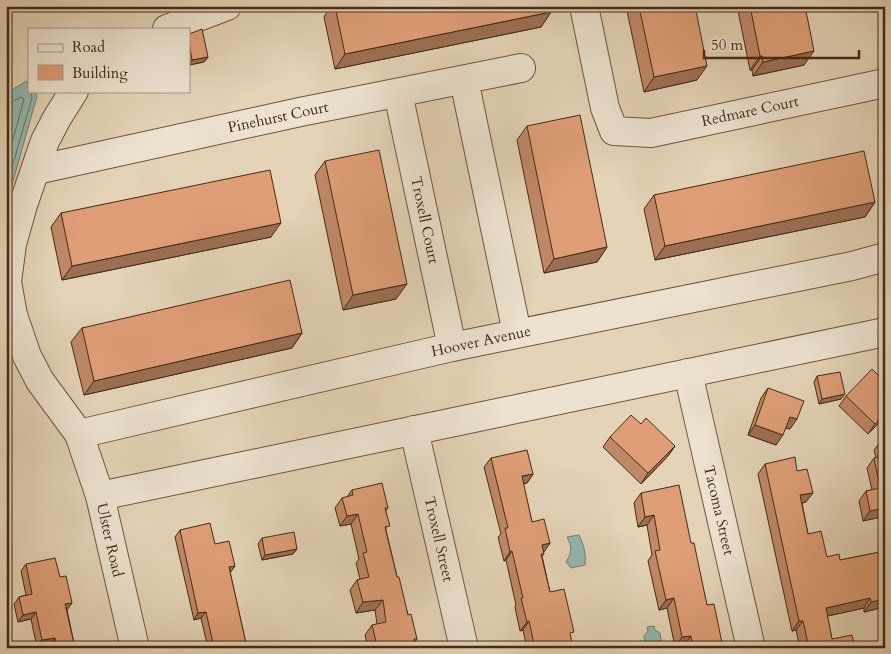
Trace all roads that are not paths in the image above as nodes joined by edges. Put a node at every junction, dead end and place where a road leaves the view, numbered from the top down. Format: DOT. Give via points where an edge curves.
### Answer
graph roads {
  1 [pos="227,6"];
  2 [pos="584,6"];
  3 [pos="170,28"];
  4 [pos="521,68"];
  5 [pos="464,80"];
  6 [pos="885,83"];
  7 [pos="73,92"];
  8 [pos="398,93"];
  9 [pos="36,170"];
  10 [pos="885,256"];
  11 [pos="885,332"];
  12 [pos="517,333"];
  13 [pos="452,347"];
  14 [pos="688,373"];
  15 [pos="414,430"];
  16 [pos="79,434"];
  17 [pos="100,496"];
  18 [pos="135,648"];
  19 [pos="464,648"];
  20 [pos="751,648"];
  1 -- 3 [label="street"];
  2 -- 6 [label="street, Redmare Court" via="605,108 614,131 651,133"];
  4 -- 5 [label="street, Pinehurst Court"];
  5 -- 8 [label="street, Pinehurst Court"];
  5 -- 12 [label="street"];
  7 -- 9 [label="street, Ulster Road" via="49,133"];
  8 -- 9 [label="street, Pinehurst Court"];
  8 -- 13 [label="street, Troxell Court"];
  9 -- 16 [label="street, Ulster Road" via="12,244 7,282 13,315 27,356 40,381"];
  10 -- 12 [label="street, Hoover Avenue" via="852,266"];
  11 -- 14 [label="street"];
  12 -- 13 [label="street, Hoover Avenue"];
  13 -- 16 [label="street, Hoover Avenue"];
  14 -- 15 [label="street"];
  14 -- 20 [label="street, Tacoma Street"];
  15 -- 17 [label="street"];
  15 -- 19 [label="street, Troxell Street"];
  16 -- 17 [label="street, Ulster Road"];
  17 -- 18 [label="street, Ulster Road"];
}
